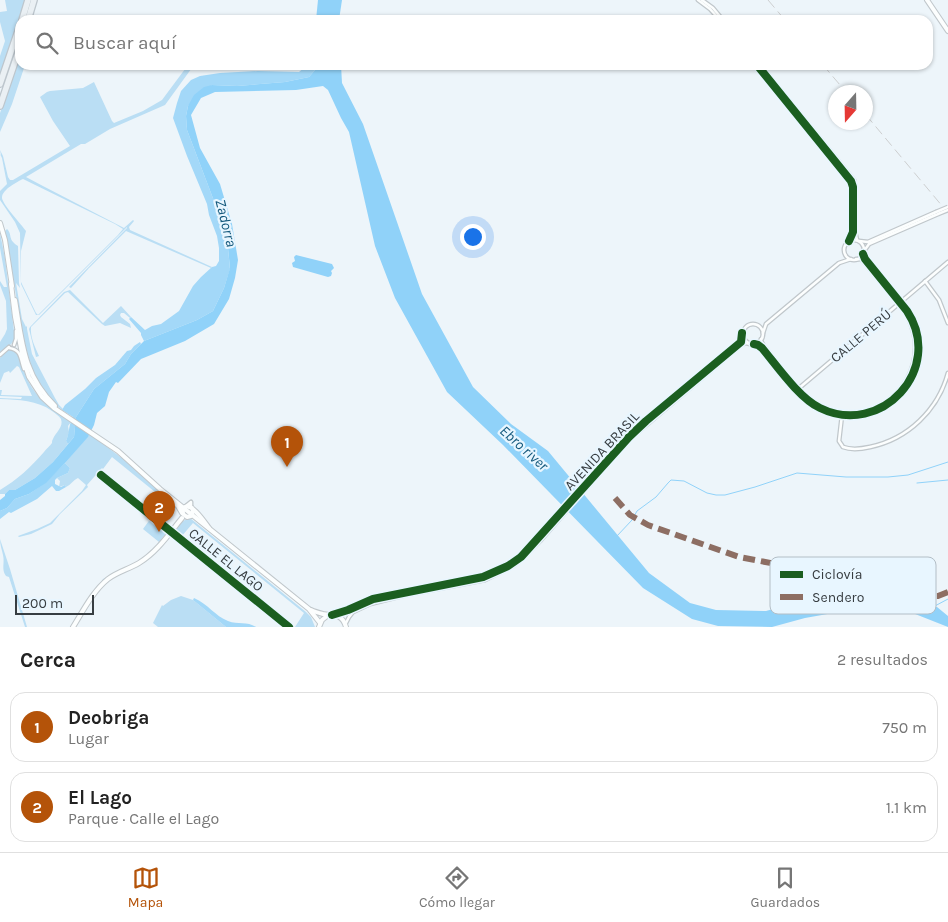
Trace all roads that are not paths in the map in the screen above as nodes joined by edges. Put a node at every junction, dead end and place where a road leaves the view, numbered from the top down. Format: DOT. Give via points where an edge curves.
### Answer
graph roads {
  1 [pos="28,0"];
  2 [pos="34,0"];
  3 [pos="698,0"];
  4 [pos="702,0"];
  5 [pos="927,0"];
  6 [pos="24,15"];
  7 [pos="30,15"];
  8 [pos="716,15"];
  9 [pos="718,15"];
  10 [pos="948,31"];
  11 [pos="15,40"];
  12 [pos="15,62"];
  13 [pos="762,70"];
  14 [pos="762,70"];
  15 [pos="0,84"];
  16 [pos="0,106"];
  17 [pos="948,209"];
  18 [pos="937,213"];
  19 [pos="0,223"];
  20 [pos="858,240"];
  21 [pos="849,241"];
  22 [pos="844,252"];
  23 [pos="863,252"];
  24 [pos="851,259"];
  25 [pos="856,259"];
  26 [pos="948,262"];
  27 [pos="839,263"];
  28 [pos="925,280"];
  29 [pos="900,303"];
  30 [pos="16,318"];
  31 [pos="948,323"];
  32 [pos="766,324"];
  33 [pos="757,325"];
  34 [pos="742,333"];
  35 [pos="763,333"];
  36 [pos="762,339"];
  37 [pos="20,344"];
  38 [pos="752,344"];
  39 [pos="14,345"];
  40 [pos="9,348"];
  41 [pos="0,355"];
  42 [pos="726,356"];
  43 [pos="27,364"];
  44 [pos="948,373"];
  45 [pos="29,377"];
  46 [pos="797,389"];
  47 [pos="60,411"];
  48 [pos="842,415"];
  49 [pos="101,475"];
  50 [pos="187,508"];
  51 [pos="192,515"];
  52 [pos="184,517"];
  53 [pos="212,531"];
  54 [pos="171,532"];
  55 [pos="406,594"];
  56 [pos="309,609"];
  57 [pos="331,615"];
  58 [pos="319,625"];
  59 [pos="345,626"];
  60 [pos="73,627"];
  61 [pos="289,627"];
  1 -- 6 [label="highway"];
  2 -- 7 [label="highway"];
  3 -- 8 [label="street"];
  4 -- 9 [label="street"];
  5 -- 10 [label="main road"];
  11 -- 15 [label="highway"];
  12 -- 16 [label="highway"];
  13 -- 20 [label="street" via="854,180"];
  14 -- 21 [label="street" via="851,181 853,232"];
  17 -- 18 [label="street, bridge"];
  18 -- 20 [label="street" via="868,242"];
  18 -- 23 [label="street" via="870,244"];
  19 -- 30 [label="main road"];
  20 -- 21 [label="street"];
  20 -- 23 [label="street" via="863,245"];
  21 -- 22 [label="street"];
  22 -- 24 [label="street"];
  22 -- 27 [label="street"];
  23 -- 25 [label="street"];
  23 -- 29 [label="street" via="864,259"];
  24 -- 25 [label="street"];
  24 -- 27 [label="street"];
  25 -- 29 [label="street" via="863,261"];
  26 -- 28 [label="street, CALLE PERÚ"];
  27 -- 32 [label="street"];
  28 -- 29 [label="street, CALLE PERÚ"];
  28 -- 31 [label="street" via="939,300"];
  29 -- 46 [label="street, CALLE PERÚ"];
  29 -- 46 [label="street" via="912,326 915,354 904,386 894,396 870,410 841,412 818,405"];
  29 -- 48 [label="street" via="912,320 918,342 917,362 910,380 897,397 879,409 860,415"];
  30 -- 37 [label="main road"];
  30 -- 39 [label="street"];
  30 -- 43 [label="main road"];
  32 -- 33 [label="street"];
  32 -- 35 [label="street"];
  33 -- 34 [label="street" via="748,325"];
  33 -- 35 [label="street"];
  34 -- 38 [label="street" via="744,339"];
  34 -- 42 [label="street" via="741,342"];
  35 -- 36 [label="street"];
  36 -- 38 [label="street"];
  36 -- 46 [label="street"];
  37 -- 39 [label="street"];
  37 -- 40 [label="street"];
  37 -- 43 [label="street"];
  37 -- 45 [label="main road"];
  38 -- 42 [label="street" via="742,344"];
  38 -- 46 [label="street" via="758,344"];
  39 -- 40 [label="street"];
  40 -- 41 [label="street"];
  40 -- 45 [label="street" via="19,352"];
  42 -- 55 [label="street, AVENIDA BRASIL" via="629,437 521,557 483,577"];
  43 -- 47 [label="main road" via="40,389"];
  44 -- 48 [label="street" via="942,391 926,414 907,432 884,443 858,449 842,447 839,441"];
  45 -- 47 [label="main road" via="42,397"];
  46 -- 48 [label="street" via="815,406"];
  47 -- 50 [label="main road" via="127,458"];
  49 -- 54 [label="street, CALLE EL LAGO"];
  50 -- 51 [label="main road"];
  50 -- 51 [label="main road" via="193,512"];
  50 -- 52 [label="main road"];
  50 -- 53 [label="main road"];
  51 -- 52 [label="main road"];
  51 -- 53 [label="main road"];
  52 -- 54 [label="main road, CALLE EL LAGO"];
  53 -- 56 [label="main road"];
  54 -- 60 [label="main road, CALLE EL LAGO" via="150,555 108,579"];
  54 -- 61 [label="street, CALLE EL LAGO"];
  55 -- 57 [label="street" via="372,599"];
  55 -- 59 [label="street" via="358,609 351,614"];
  56 -- 57 [label="main road"];
  56 -- 58 [label="main road"];
  57 -- 58 [label="main road"];
  57 -- 59 [label="main road" via="340,617"];
}
